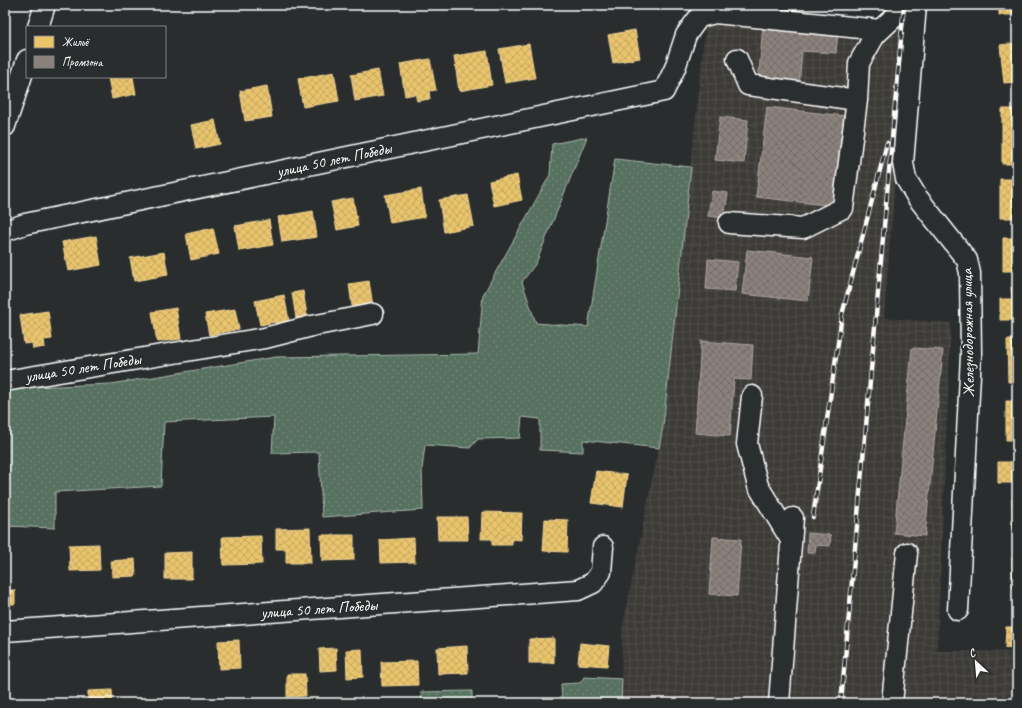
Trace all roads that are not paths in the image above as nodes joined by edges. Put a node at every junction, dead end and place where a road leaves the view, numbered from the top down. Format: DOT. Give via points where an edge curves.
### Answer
graph roads {
  1 [pos="45,5"];
  2 [pos="907,5"];
  3 [pos="916,5"];
  4 [pos="697,11"];
  5 [pos="38,26"];
  6 [pos="880,30"];
  7 [pos="737,59"];
  8 [pos="26,63"];
  9 [pos="857,100"];
  10 [pos="5,126"];
  11 [pos="729,223"];
  12 [pos="5,231"];
  13 [pos="373,314"];
  14 [pos="5,380"];
  15 [pos="752,396"];
  16 [pos="793,518"];
  17 [pos="791,540"];
  18 [pos="602,547"];
  19 [pos="908,552"];
  20 [pos="958,610"];
  21 [pos="5,631"];
  22 [pos="779,703"];
  23 [pos="892,703"];
  1 -- 5 [label="street"];
  2 -- 6 [label="street"];
  3 -- 20 [label="street, Железнодорожная улица" via="903,163 906,179 917,197 967,260 970,273 971,355"];
  4 -- 6 [label="street"];
  4 -- 12 [label="street, улица 50 лет Победы" via="664,91 25,224"];
  6 -- 9 [label="street" via="859,63"];
  7 -- 9 [label="street" via="748,85"];
  8 -- 10 [label="street"];
  9 -- 11 [label="street" via="843,208 803,228"];
  13 -- 14 [label="street, улица 50 лет Победы" via="265,338"];
  15 -- 17 [label="street" via="747,444 758,486"];
  16 -- 17 [label="street"];
  17 -- 22 [label="street"];
  18 -- 21 [label="street, улица 50 лет Победы" via="601,572 593,583 578,590"];
  19 -- 23 [label="street"];
}
